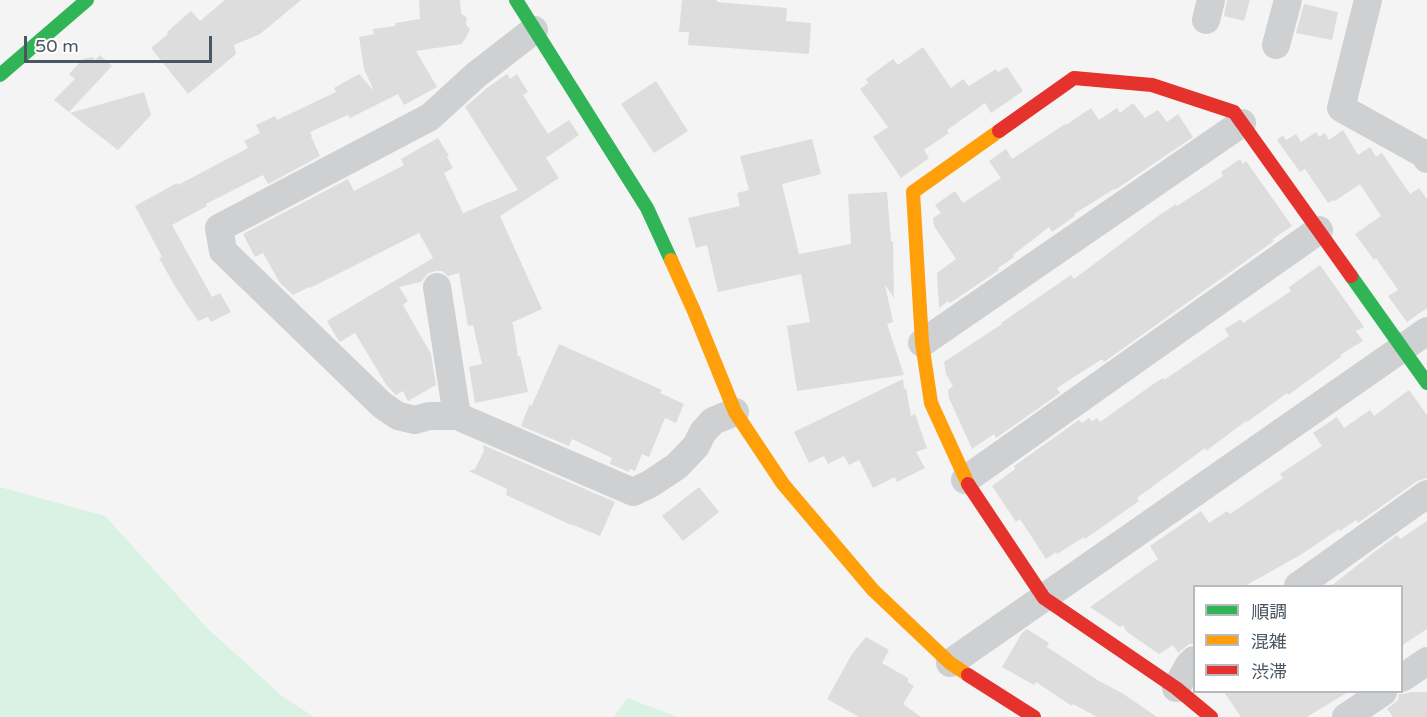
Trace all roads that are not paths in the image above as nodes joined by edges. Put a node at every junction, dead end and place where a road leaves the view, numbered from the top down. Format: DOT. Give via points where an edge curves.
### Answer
graph roads {
  1 [pos="87,0"];
  2 [pos="516,0"];
  3 [pos="1287,0"];
  4 [pos="1368,0"];
  5 [pos="534,30"];
  6 [pos="1276,45"];
  7 [pos="0,75"];
  8 [pos="1242,123"];
  9 [pos="1427,159"];
  10 [pos="1319,230"];
  11 [pos="437,287"];
  12 [pos="1427,331"];
  13 [pos="922,343"];
  14 [pos="1403,348"];
  15 [pos="1427,382"];
  16 [pos="735,412"];
  17 [pos="457,416"];
  18 [pos="965,480"];
  19 [pos="1427,494"];
  20 [pos="1299,585"];
  21 [pos="1044,598"];
  22 [pos="1193,661"];
  23 [pos="1427,661"];
  24 [pos="950,663"];
  25 [pos="1403,677"];
  26 [pos="1176,688"];
  27 [pos="1382,693"];
  28 [pos="1001,708"];
  29 [pos="1034,717"];
  30 [pos="1211,717"];
  31 [pos="1346,717"];
  1 -- 7 [label="main road"];
  2 -- 5 [label="main road"];
  3 -- 6 [label="street"];
  4 -- 9 [label="street" via="1341,108"];
  5 -- 16 [label="main road" via="648,208"];
  5 -- 17 [label="street" via="430,117 219,228 223,251 382,405 398,416 416,420"];
  8 -- 10 [label="main road"];
  8 -- 13 [label="street"];
  8 -- 13 [label="main road" via="1234,112 1152,85 1074,78 914,192"];
  10 -- 14 [label="main road"];
  10 -- 18 [label="street"];
  11 -- 17 [label="street"];
  12 -- 14 [label="street"];
  13 -- 18 [label="main road" via="931,403"];
  14 -- 15 [label="main road"];
  14 -- 21 [label="street"];
  16 -- 17 [label="street" via="713,421 677,466 633,492"];
  16 -- 24 [label="main road" via="783,484 873,590"];
  18 -- 21 [label="main road"];
  19 -- 20 [label="street"];
  21 -- 24 [label="street"];
  21 -- 26 [label="main road"];
  22 -- 26 [label="street"];
  23 -- 25 [label="street"];
  24 -- 28 [label="main road"];
  26 -- 30 [label="main road"];
  27 -- 31 [label="street"];
  28 -- 29 [label="main road"];
}
